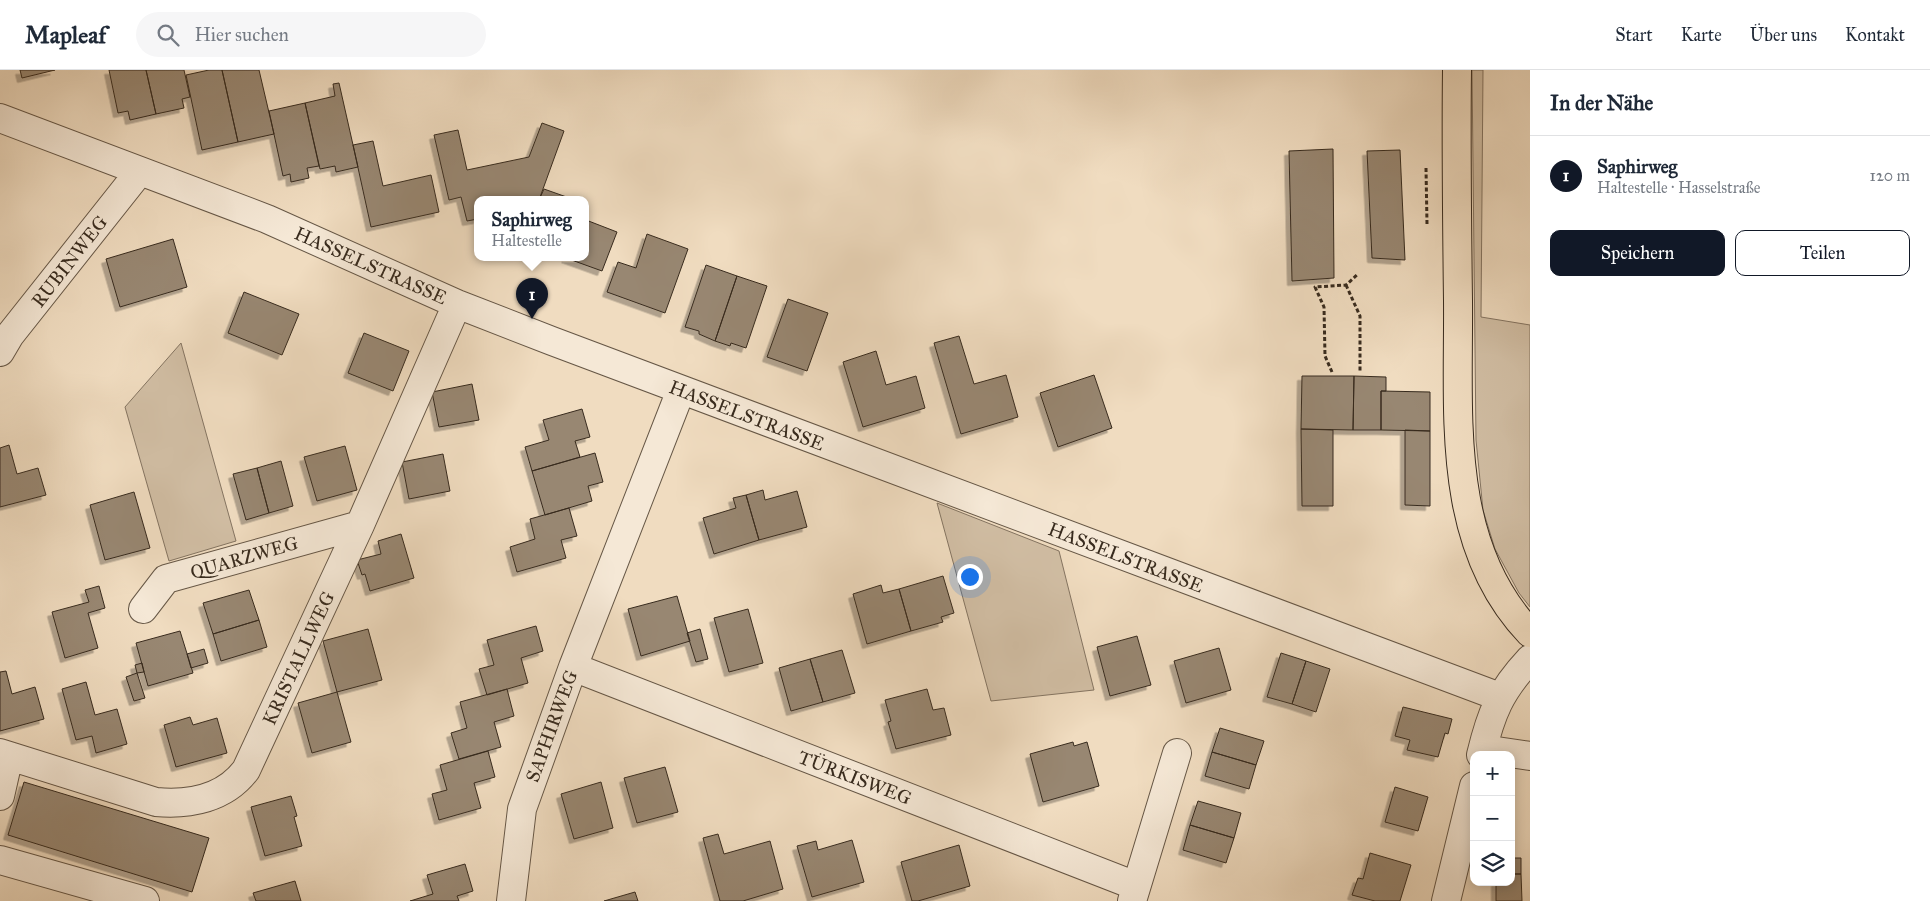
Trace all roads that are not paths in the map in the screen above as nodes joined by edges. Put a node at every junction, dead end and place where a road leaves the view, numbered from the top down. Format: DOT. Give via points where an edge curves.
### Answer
graph roads {
  1 [pos="1457,70"];
  2 [pos="0,118"];
  3 [pos="140,171"];
  4 [pos="458,304"];
  5 [pos="0,352"];
  6 [pos="681,390"];
  7 [pos="360,525"];
  8 [pos="143,610"];
  9 [pos="1530,633"];
  10 [pos="1530,659"];
  11 [pos="573,667"];
  12 [pos="1500,697"];
  13 [pos="1482,751"];
  14 [pos="5,754"];
  15 [pos="1177,754"];
  16 [pos="1515,755"];
  17 [pos="1530,756"];
  18 [pos="0,796"];
  19 [pos="1472,796"];
  20 [pos="0,860"];
  21 [pos="1134,894"];
  22 [pos="145,901"];
  23 [pos="511,901"];
  24 [pos="1446,901"];
  1 -- 9 [label="main road" via="1460,462 1466,505 1487,571 1507,605"];
  2 -- 3 [label="street, HASSELSTRASSE"];
  3 -- 4 [label="street, HASSELSTRASSE" via="267,219"];
  3 -- 5 [label="street, RUBINWEG"];
  4 -- 6 [label="street, HASSELSTRASSE"];
  4 -- 7 [label="street, KRISTALLWEG"];
  6 -- 11 [label="street, SAPHIRWEG"];
  6 -- 12 [label="street, HASSELSTRASSE"];
  7 -- 8 [label="street, QUARZWEG" via="166,579"];
  7 -- 14 [label="street, KRISTALLWEG" via="239,780 209,798 190,802 156,802"];
  10 -- 12 [label="street"];
  11 -- 21 [label="street, TÜRKISWEG"];
  11 -- 23 [label="street, SAPHIRWEG" via="522,809"];
  12 -- 13 [label="street"];
  14 -- 18 [label="street"];
  15 -- 21 [label="street, TÜRKISWEG"];
  16 -- 17 [label="street"];
  19 -- 24 [label="street"];
  20 -- 22 [label="street"];
}
